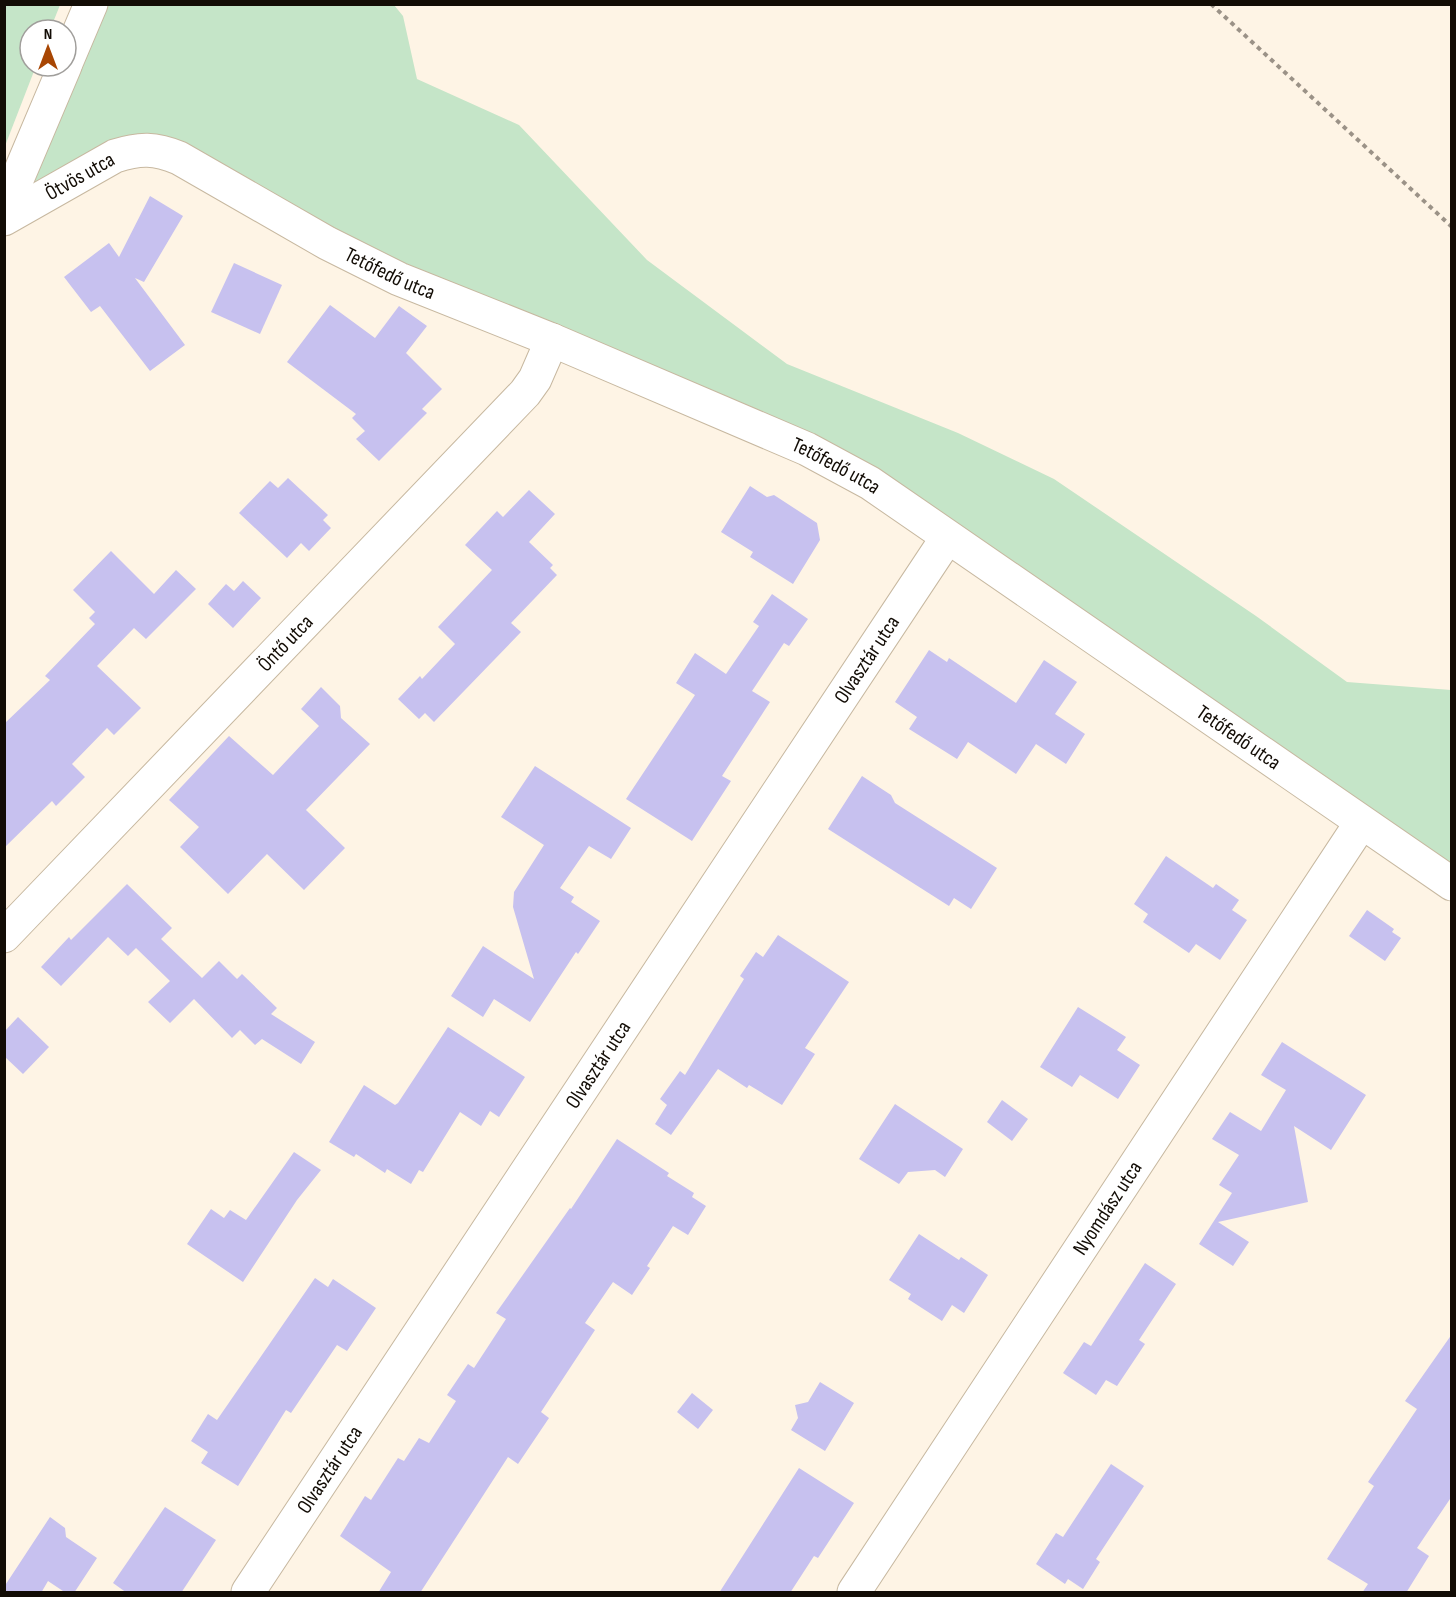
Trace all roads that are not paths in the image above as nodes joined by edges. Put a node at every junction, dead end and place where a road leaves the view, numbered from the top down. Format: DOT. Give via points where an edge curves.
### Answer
graph roads {
  1 [pos="91,4"];
  2 [pos="78,34"];
  3 [pos="60,78"];
  4 [pos="162,151"];
  5 [pos="4,210"];
  6 [pos="4,219"];
  7 [pos="552,340"];
  8 [pos="947,538"];
  9 [pos="1361,823"];
  10 [pos="1452,884"];
  11 [pos="4,936"];
  12 [pos="248,1593"];
  13 [pos="854,1593"];
  1 -- 2 [label="street"];
  3 -- 5 [label="street"];
  4 -- 6 [label="street, Ötvös utca" via="131,151 115,156"];
  4 -- 7 [label="street, Tetőfedő utca" via="399,279"];
  7 -- 8 [label="street, Tetőfedő utca" via="807,448 870,483"];
  7 -- 11 [label="street, Öntő utca" via="535,380 525,393"];
  8 -- 9 [label="street, Tetőfedő utca"];
  8 -- 12 [label="street, Olvasztár utca"];
  9 -- 10 [label="street, Tetőfedő utca"];
  9 -- 13 [label="street, Nyomdász utca"];
}
